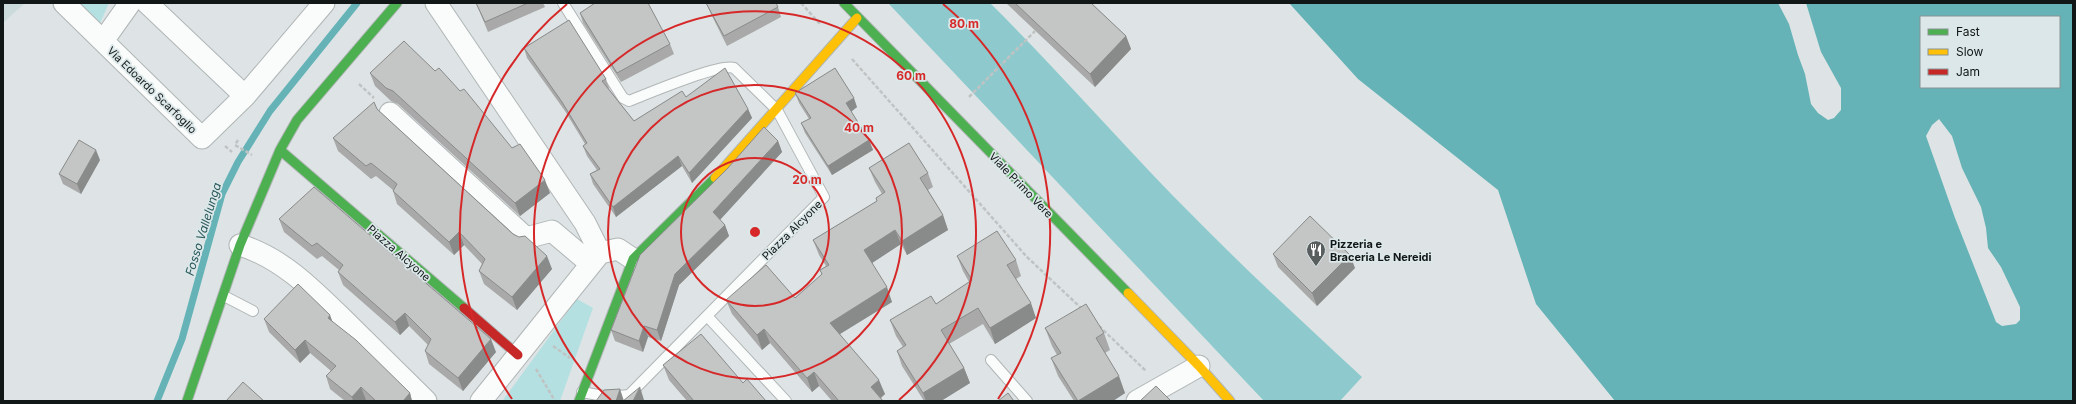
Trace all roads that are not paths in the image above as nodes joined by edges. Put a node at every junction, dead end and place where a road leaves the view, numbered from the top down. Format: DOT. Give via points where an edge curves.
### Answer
graph roads {
  1 [pos="64,3"];
  2 [pos="130,3"];
  3 [pos="147,3"];
  4 [pos="324,3"];
  5 [pos="396,3"];
  6 [pos="436,3"];
  7 [pos="563,3"];
  8 [pos="844,3"];
  9 [pos="857,18"];
  10 [pos="103,41"];
  11 [pos="245,96"];
  12 [pos="776,110"];
  13 [pos="390,113"];
  14 [pos="280,150"];
  15 [pos="240,245"];
  16 [pos="596,258"];
  17 [pos="633,259"];
  18 [pos="224,296"];
  19 [pos="253,311"];
  20 [pos="706,316"];
  21 [pos="518,355"];
  22 [pos="991,360"];
  23 [pos="1199,366"];
  24 [pos="580,396"];
  25 [pos="187,401"];
  26 [pos="426,401"];
  27 [pos="481,401"];
  28 [pos="786,401"];
  29 [pos="1027,401"];
  30 [pos="1137,401"];
  31 [pos="1230,401"];
  1 -- 10 [label="street, Via Edoardo Scarfoglio"];
  2 -- 10 [label="street, Via Edoardo Scarfoglio"];
  3 -- 11 [label="street"];
  4 -- 11 [label="street"];
  5 -- 14 [label="street" via="297,120"];
  6 -- 16 [label="street" via="585,223"];
  7 -- 12 [label="lane" via="623,98 629,101 730,66"];
  8 -- 9 [label="street, Viale Primo Vere"];
  9 -- 12 [label="street, Piazza Alcyone"];
  9 -- 23 [label="street, Viale Primo Vere"];
  10 -- 11 [label="street, Via Edoardo Scarfoglio" via="202,138"];
  12 -- 17 [label="street, Piazza Alcyone" via="722,171"];
  12 -- 20 [label="lane, Piazza Alcyone" via="824,197"];
  13 -- 16 [label="street" via="526,238 552,231"];
  14 -- 15 [label="street"];
  14 -- 21 [label="street, Piazza Alcyone"];
  15 -- 18 [label="street"];
  15 -- 26 [label="street" via="273,258 307,284"];
  16 -- 17 [label="street" via="618,249"];
  16 -- 21 [label="street"];
  17 -- 24 [label="street, Piazza Alcyone"];
  18 -- 19 [label="lane"];
  18 -- 25 [label="street"];
  20 -- 24 [label="lane, Piazza Alcyone" via="629,395"];
  20 -- 28 [label="lane"];
  21 -- 27 [label="street"];
  22 -- 29 [label="lane"];
  23 -- 30 [label="street"];
  23 -- 31 [label="street, Viale Primo Vere"];
}
